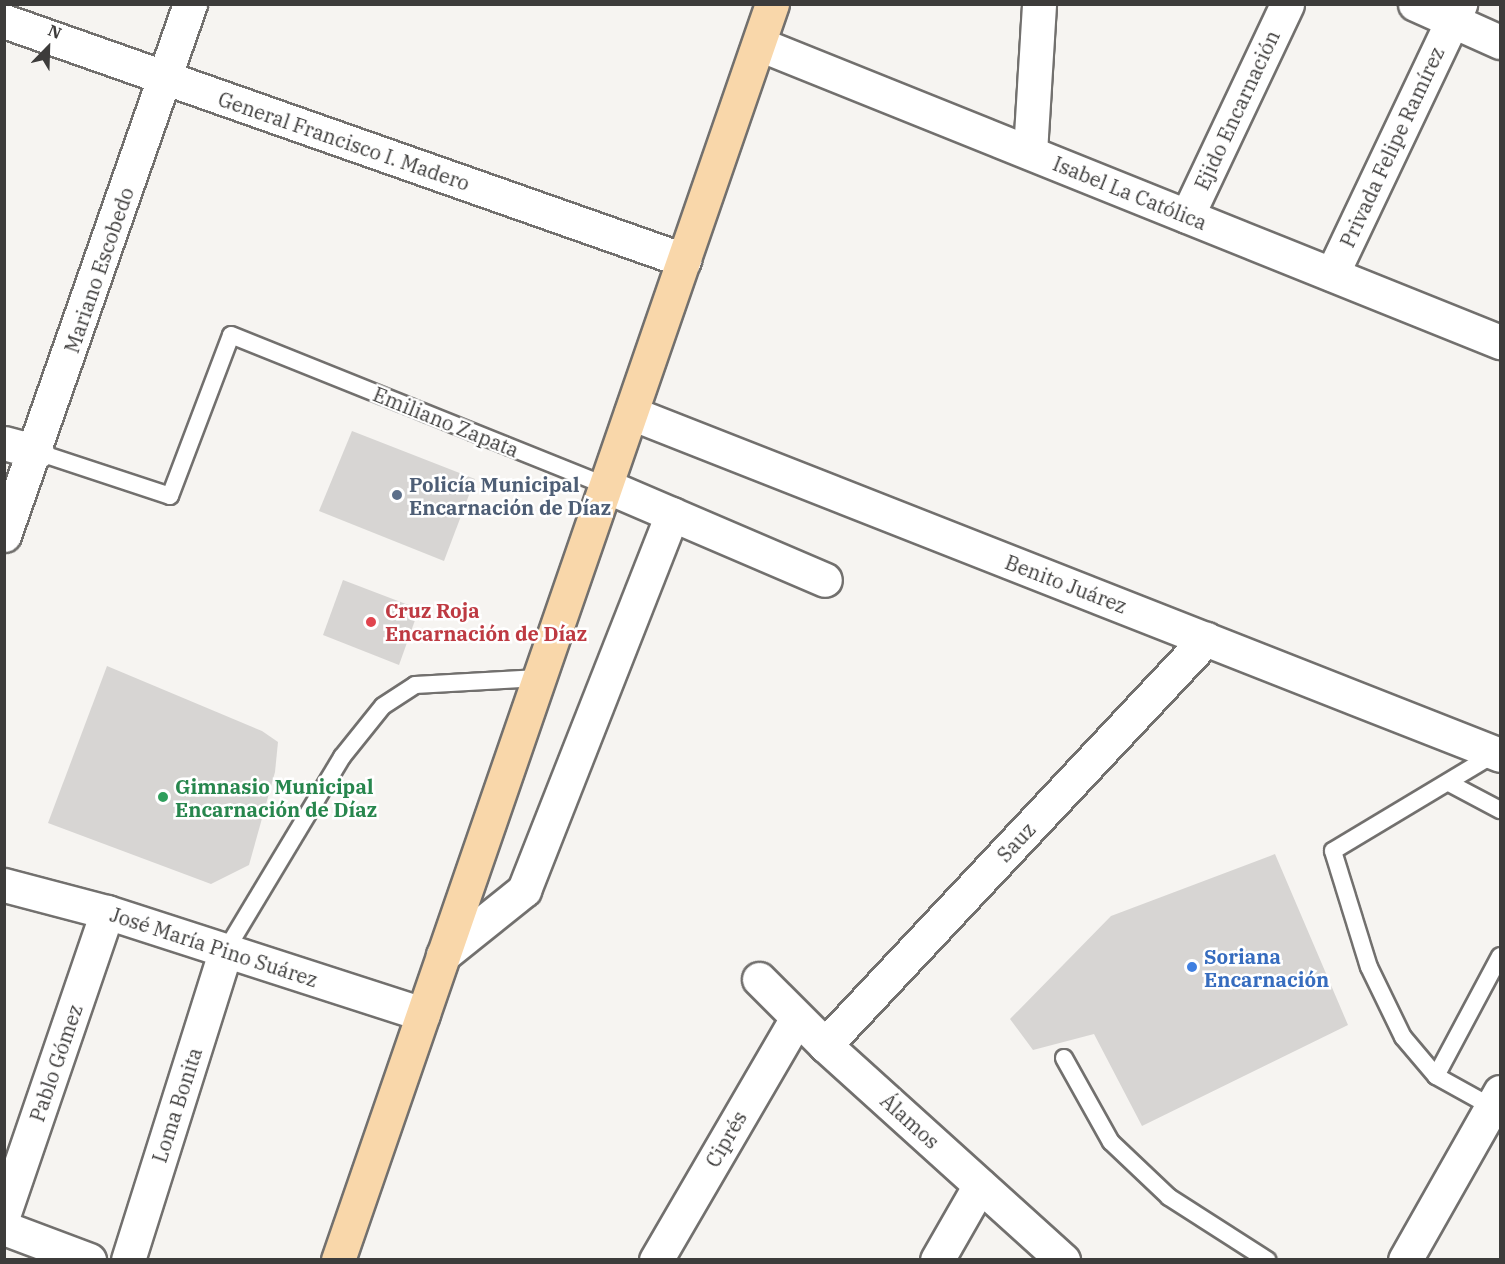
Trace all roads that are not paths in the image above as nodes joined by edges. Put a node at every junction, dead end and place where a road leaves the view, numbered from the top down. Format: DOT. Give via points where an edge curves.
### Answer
graph roads {
  1 [pos="190,4"];
  2 [pos="772,4"];
  3 [pos="1039,4"];
  4 [pos="1287,4"];
  5 [pos="1415,4"];
  6 [pos="1456,12"];
  7 [pos="4,21"];
  8 [pos="1500,42"];
  9 [pos="759,44"];
  10 [pos="165,78"];
  11 [pos="1030,152"];
  12 [pos="1187,216"];
  13 [pos="684,260"];
  14 [pos="1332,274"];
  15 [pos="1500,342"];
  16 [pos="631,413"];
  17 [pos="4,442"];
  18 [pos="36,452"];
  19 [pos="606,486"];
  20 [pos="672,514"];
  21 [pos="4,535"];
  22 [pos="825,580"];
  23 [pos="1206,639"];
  24 [pos="539,678"];
  25 [pos="1498,754"];
  26 [pos="1449,783"];
  27 [pos="1500,810"];
  28 [pos="4,885"];
  29 [pos="106,912"];
  30 [pos="226,950"];
  31 [pos="443,956"];
  32 [pos="1500,956"];
  33 [pos="759,980"];
  34 [pos="423,1014"];
  35 [pos="797,1018"];
  36 [pos="825,1045"];
  37 [pos="1064,1058"];
  38 [pos="1436,1076"];
  39 [pos="1496,1100"];
  40 [pos="980,1185"];
  41 [pos="4,1213"];
  42 [pos="4,1228"];
  43 [pos="89,1260"];
  44 [pos="128,1260"];
  45 [pos="338,1260"];
  46 [pos="656,1260"];
  47 [pos="937,1260"];
  48 [pos="1063,1260"];
  49 [pos="1267,1260"];
  50 [pos="1405,1260"];
  1 -- 10 [label="street, Mariano Escobedo"];
  2 -- 9 [label="main road"];
  3 -- 11 [label="street"];
  4 -- 12 [label="street, Ejido Encarnación"];
  5 -- 6 [label="street"];
  6 -- 8 [label="street"];
  6 -- 14 [label="street, Privada Felipe Ramírez"];
  7 -- 10 [label="street, General Francisco I. Madero"];
  9 -- 11 [label="street, Isabel La Católica"];
  9 -- 13 [label="main road"];
  10 -- 13 [label="street, General Francisco I. Madero"];
  10 -- 18 [label="street, Mariano Escobedo"];
  11 -- 12 [label="street, Isabel La Católica"];
  12 -- 14 [label="street, Isabel La Católica"];
  13 -- 16 [label="main road"];
  14 -- 15 [label="street, Isabel La Católica"];
  16 -- 19 [label="main road"];
  16 -- 23 [label="street, Benito Juárez"];
  17 -- 18 [label="street"];
  18 -- 19 [label="lane, Emiliano Zapata" via="170,496 231,335"];
  18 -- 21 [label="street, Mariano Escobedo"];
  19 -- 20 [label="street, Emiliano Zapata"];
  19 -- 24 [label="main road"];
  20 -- 22 [label="street, Emiliano Zapata"];
  20 -- 31 [label="street" via="524,890"];
  23 -- 25 [label="street, Benito Juárez"];
  23 -- 36 [label="street, Sauz"];
  24 -- 30 [label="lane" via="415,685 383,706 342,757"];
  24 -- 31 [label="main road"];
  25 -- 26 [label="lane"];
  26 -- 27 [label="lane"];
  26 -- 38 [label="lane" via="1333,851 1369,967 1403,1036"];
  28 -- 29 [label="street, José María Pino Suárez"];
  29 -- 30 [label="street, José María Pino Suárez"];
  29 -- 41 [label="street, Pablo Gómez"];
  30 -- 34 [label="street, José María Pino Suárez"];
  30 -- 44 [label="street, Loma Bonita"];
  31 -- 34 [label="main road"];
  32 -- 38 [label="lane"];
  33 -- 35 [label="street, Álamos"];
  34 -- 45 [label="main road"];
  35 -- 36 [label="street, Álamos"];
  35 -- 46 [label="street, Ciprés"];
  36 -- 40 [label="street, Álamos"];
  37 -- 49 [label="lane" via="1111,1142 1169,1197"];
  38 -- 39 [label="lane"];
  39 -- 50 [label="street"];
  40 -- 47 [label="street"];
  40 -- 48 [label="street, Álamos"];
  42 -- 43 [label="street"];
}
